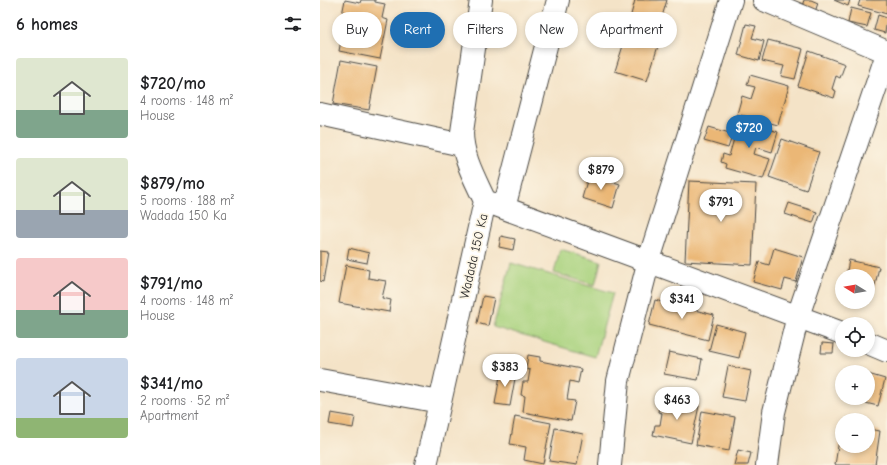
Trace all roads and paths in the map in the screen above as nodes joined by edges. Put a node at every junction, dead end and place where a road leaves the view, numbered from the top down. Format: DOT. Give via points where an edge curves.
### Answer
graph roads {
  1 [pos="481,0"];
  2 [pos="558,0"];
  3 [pos="732,0"];
  4 [pos="764,0"];
  5 [pos="887,53"];
  6 [pos="320,114"];
  7 [pos="462,145"];
  8 [pos="495,205"];
  9 [pos="649,260"];
  10 [pos="798,316"];
  11 [pos="835,330"];
  12 [pos="875,346"];
  13 [pos="887,351"];
  14 [pos="320,380"];
  15 [pos="440,402"];
  16 [pos="426,465"];
  17 [pos="610,465"];
  18 [pos="767,465"];
  1 -- 7 [label="street, Wadada 150 Ka"];
  2 -- 8 [label="street"];
  3 -- 9 [label="street"];
  4 -- 5 [label="street"];
  5 -- 10 [label="street"];
  6 -- 7 [label="street"];
  7 -- 8 [label="street, Wadada 150 Ka" via="470,170"];
  8 -- 9 [label="street"];
  8 -- 15 [label="street, Wadada 150 Ka"];
  9 -- 10 [label="street"];
  9 -- 17 [label="street" via="618,381"];
  10 -- 11 [label="street"];
  10 -- 18 [label="street" via="774,412"];
  12 -- 13 [label="street"];
  14 -- 15 [label="street"];
  15 -- 16 [label="street, Wadada 150 Ka"];
}
